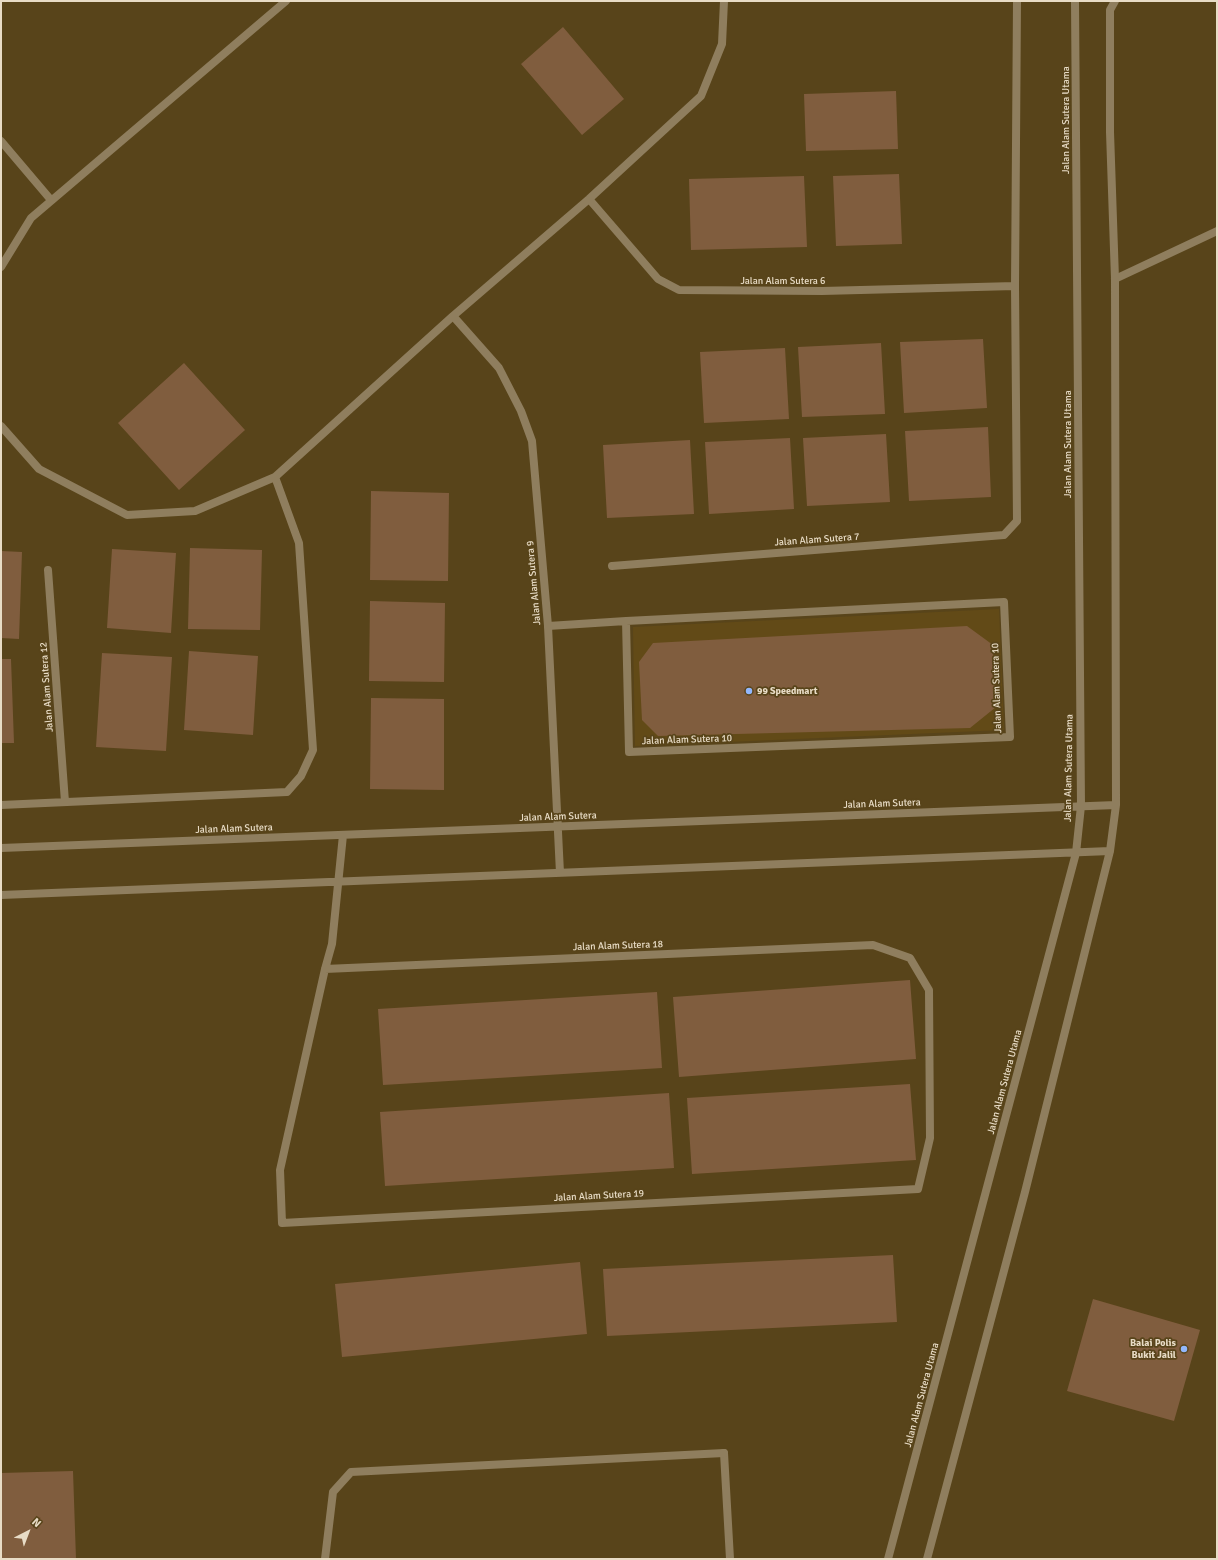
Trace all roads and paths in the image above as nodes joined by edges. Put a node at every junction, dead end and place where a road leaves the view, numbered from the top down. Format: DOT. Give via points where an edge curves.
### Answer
graph roads {
  1 [pos="286,1"];
  2 [pos="724,1"];
  3 [pos="1017,1"];
  4 [pos="1075,1"];
  5 [pos="1115,1"];
  6 [pos="1,141"];
  7 [pos="589,199"];
  8 [pos="51,200"];
  9 [pos="1217,231"];
  10 [pos="1,266"];
  11 [pos="1115,279"];
  12 [pos="1015,286"];
  13 [pos="453,316"];
  14 [pos="1,426"];
  15 [pos="276,477"];
  16 [pos="612,566"];
  17 [pos="48,570"];
  18 [pos="626,621"];
  19 [pos="548,626"];
  20 [pos="65,802"];
  21 [pos="1,805"];
  22 [pos="1116,805"];
  23 [pos="1081,806"];
  24 [pos="558,827"];
  25 [pos="343,835"];
  26 [pos="1,848"];
  27 [pos="1110,851"];
  28 [pos="1076,853"];
  29 [pos="560,873"];
  30 [pos="338,882"];
  31 [pos="1,895"];
  32 [pos="325,969"];
  33 [pos="918,1189"];
  34 [pos="324,1559"];
  35 [pos="730,1559"];
  36 [pos="888,1559"];
  37 [pos="927,1559"];
  1 -- 8 [label="street"];
  2 -- 7 [label="street" via="722,44 701,96"];
  3 -- 12 [label="street"];
  4 -- 23 [label="street, Jalan Alam Sutera Utama"];
  5 -- 11 [label="street" via="1110,10 1110,132"];
  6 -- 8 [label="street"];
  7 -- 12 [label="street, Jalan Alam Sutera 6" via="658,279 679,290 822,291"];
  7 -- 13 [label="street"];
  8 -- 10 [label="street" via="31,218"];
  9 -- 11 [label="street"];
  11 -- 22 [label="street"];
  12 -- 16 [label="street, Jalan Alam Sutera 7" via="1017,521 1004,535"];
  13 -- 15 [label="street"];
  13 -- 19 [label="street, Jalan Alam Sutera 9" via="499,368 521,411 532,441"];
  14 -- 15 [label="street" via="39,469 127,515 195,511"];
  15 -- 20 [label="street" via="299,543 313,750 301,776 287,792"];
  17 -- 20 [label="street, Jalan Alam Sutera 12"];
  18 -- 18 [label="street, Jalan Alam Sutera 10" via="1004,602 1010,737 629,752"];
  18 -- 19 [label="street, Jalan Alam Sutera 10"];
  19 -- 24 [label="street, Jalan Alam Sutera 9"];
  20 -- 21 [label="street"];
  22 -- 23 [label="street, Jalan Alam Sutera"];
  22 -- 27 [label="street"];
  23 -- 24 [label="street, Jalan Alam Sutera"];
  23 -- 28 [label="street, Jalan Alam Sutera Utama"];
  24 -- 25 [label="street, Jalan Alam Sutera"];
  24 -- 29 [label="street, Jalan Alam Sutera 9"];
  25 -- 26 [label="street, Jalan Alam Sutera"];
  25 -- 30 [label="street"];
  27 -- 28 [label="street"];
  27 -- 37 [label="street" via="1025,1192"];
  28 -- 29 [label="street"];
  28 -- 36 [label="street, Jalan Alam Sutera Utama"];
  29 -- 30 [label="street"];
  30 -- 31 [label="street"];
  30 -- 32 [label="street" via="332,944"];
  32 -- 33 [label="street, Jalan Alam Sutera 18" via="873,945 910,958 929,990 930,1138"];
  32 -- 33 [label="street, Jalan Alam Sutera 19" via="280,1170 282,1223"];
  34 -- 35 [label="street" via="333,1492 350,1472 724,1454"];
}
